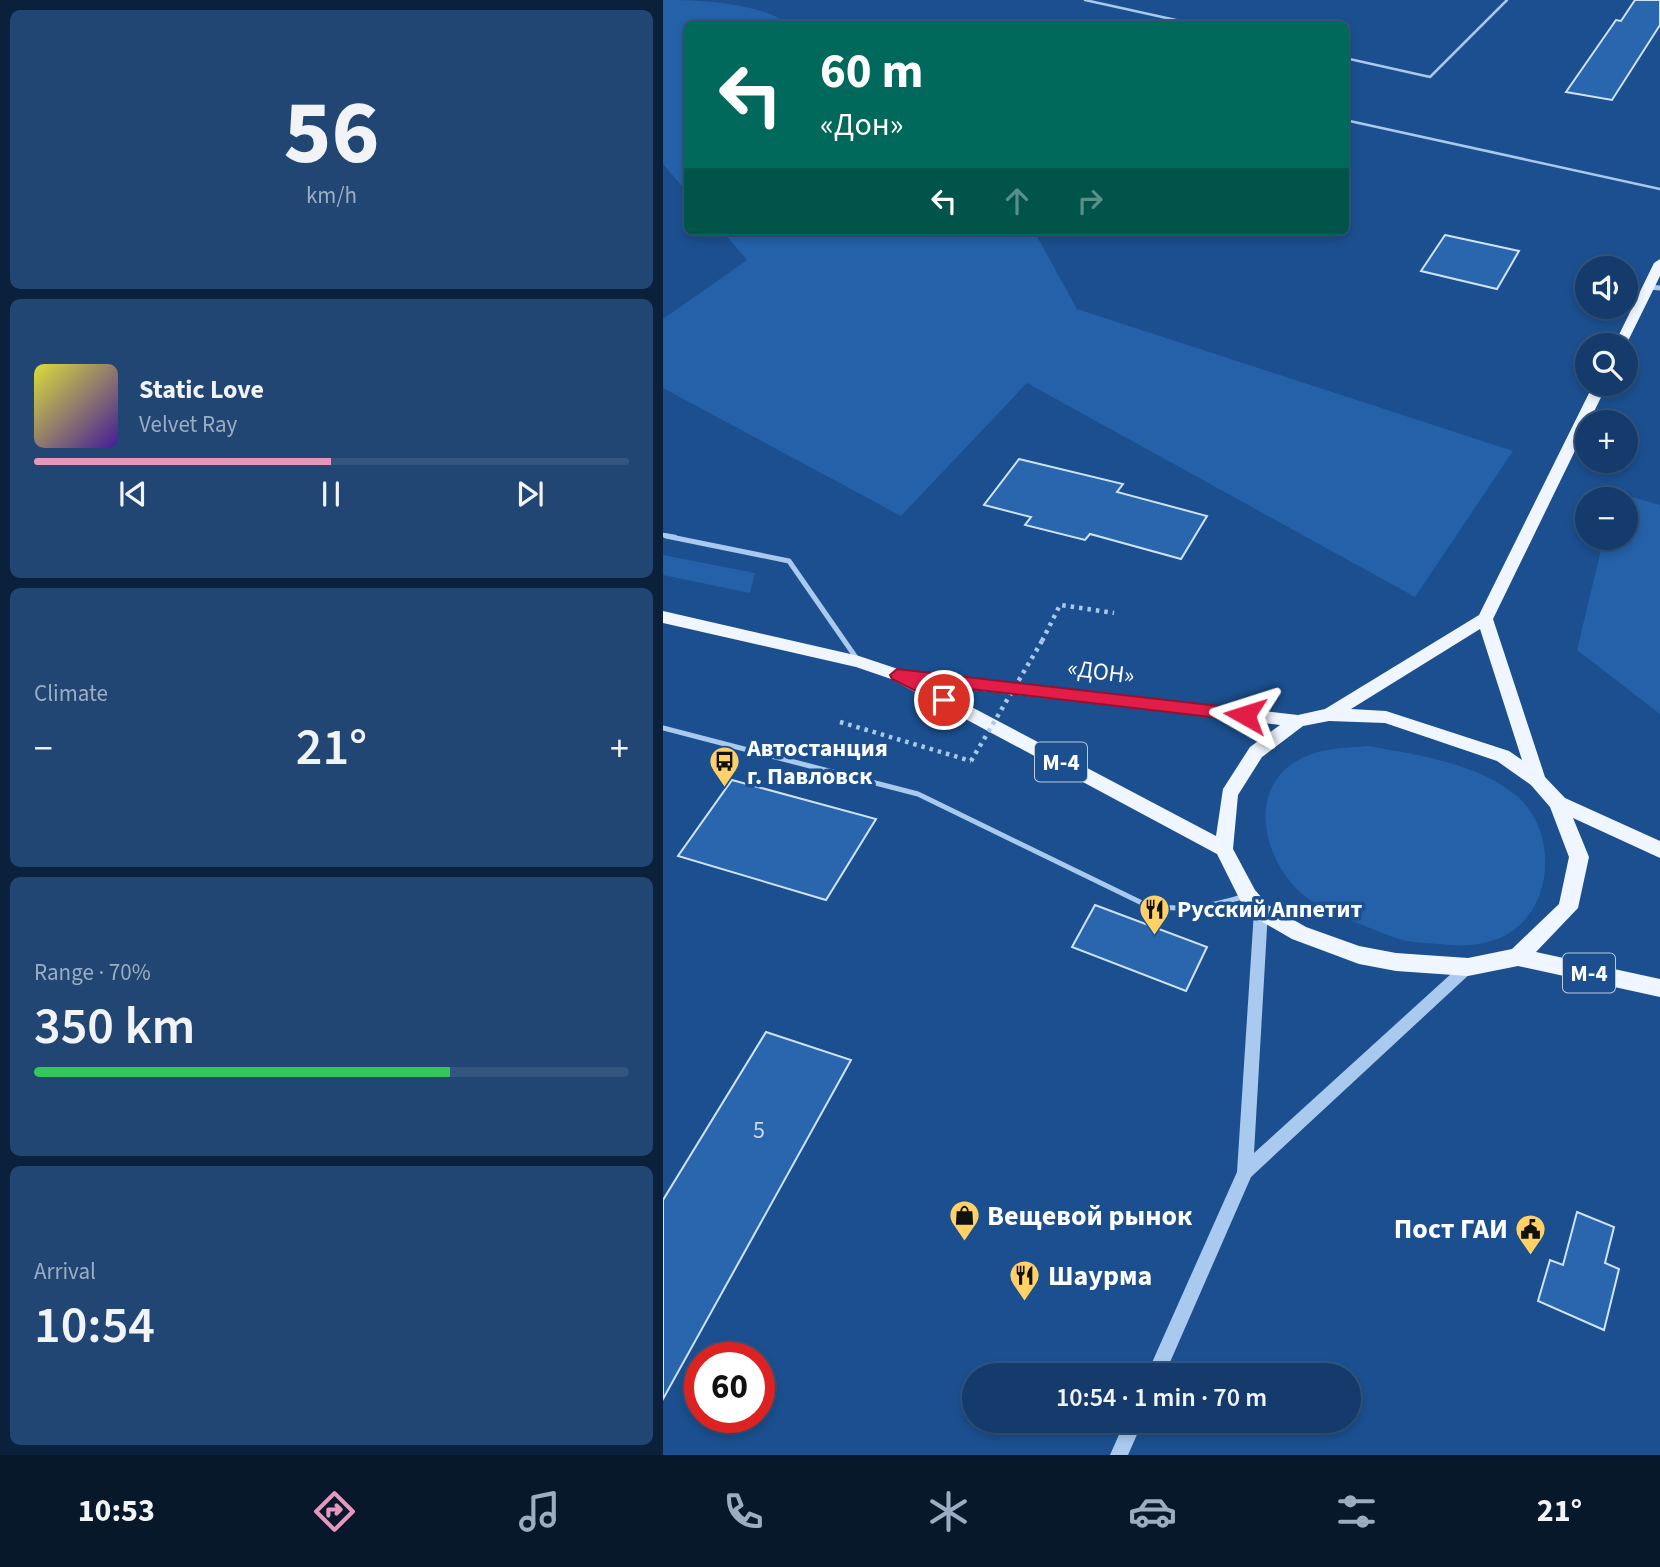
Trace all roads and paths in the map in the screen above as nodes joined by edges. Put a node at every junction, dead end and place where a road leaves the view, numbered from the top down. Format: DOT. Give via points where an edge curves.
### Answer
graph roads {
  1 [pos="1085,0"];
  2 [pos="1508,0"];
  3 [pos="1180,21"];
  4 [pos="1349,59"];
  5 [pos="1349,121"];
  6 [pos="1660,189"];
  7 [pos="1660,263"];
  8 [pos="1654,288"];
  9 [pos="1627,333"];
  10 [pos="1595,396"];
  11 [pos="663,535"];
  12 [pos="1114,613"];
  13 [pos="663,617"];
  14 [pos="1485,619"];
  15 [pos="859,662"];
  16 [pos="897,675"];
  17 [pos="1329,715"];
  18 [pos="1298,721"];
  19 [pos="840,722"];
  20 [pos="663,728"];
  21 [pos="1537,780"];
  22 [pos="1558,803"];
  23 [pos="1224,849"];
  24 [pos="1660,850"];
  25 [pos="1247,895"];
  26 [pos="1261,911"];
  27 [pos="1518,957"];
  28 [pos="1468,967"];
  29 [pos="1660,988"];
  30 [pos="1245,1172"];
  31 [pos="1161,1363"];
  32 [pos="1129,1433"];
  33 [pos="1119,1455"];
  1 -- 3 [label="lane"];
  2 -- 4 [label="lane" via="1430,77"];
  5 -- 6 [label="lane"];
  7 -- 8 [label="main road"];
  8 -- 9 [label="main road"];
  10 -- 14 [label="main road"];
  11 -- 15 [label="lane" via="789,561"];
  12 -- 19 [label="path, bridge" via="1060,605 971,761"];
  13 -- 15 [label="main road, «ДОН» / М-4"];
  14 -- 17 [label="main road"];
  14 -- 21 [label="main road"];
  15 -- 16 [label="main road, «ДОН» / М-4"];
  16 -- 18 [label="main road, «ДОН» / М-4"];
  16 -- 23 [label="main road, «ДОН» / М-4"];
  17 -- 18 [label="main road, «ДОН» / М-4"];
  17 -- 21 [label="main road, «ДОН» / М-4" via="1386,718 1450,738 1503,756"];
  18 -- 23 [label="main road, «ДОН» / М-4" via="1256,752 1229,794"];
  20 -- 25 [label="lane" via="918,794 1142,903 1169,911 1203,909"];
  21 -- 22 [label="main road, «ДОН» / М-4"];
  22 -- 24 [label="main road, «ДОН» / М-4"];
  22 -- 27 [label="main road, «ДОН» / М-4" via="1579,856 1568,908"];
  23 -- 25 [label="main road, М-4"];
  25 -- 26 [label="main road, М-4"];
  26 -- 28 [label="main road, М-4" via="1299,933 1359,955"];
  26 -- 30 [label="street"];
  27 -- 28 [label="main road, М-4"];
  27 -- 29 [label="main road, М-4"];
  28 -- 30 [label="street"];
  30 -- 31 [label="street"];
  32 -- 33 [label="street"];
}
